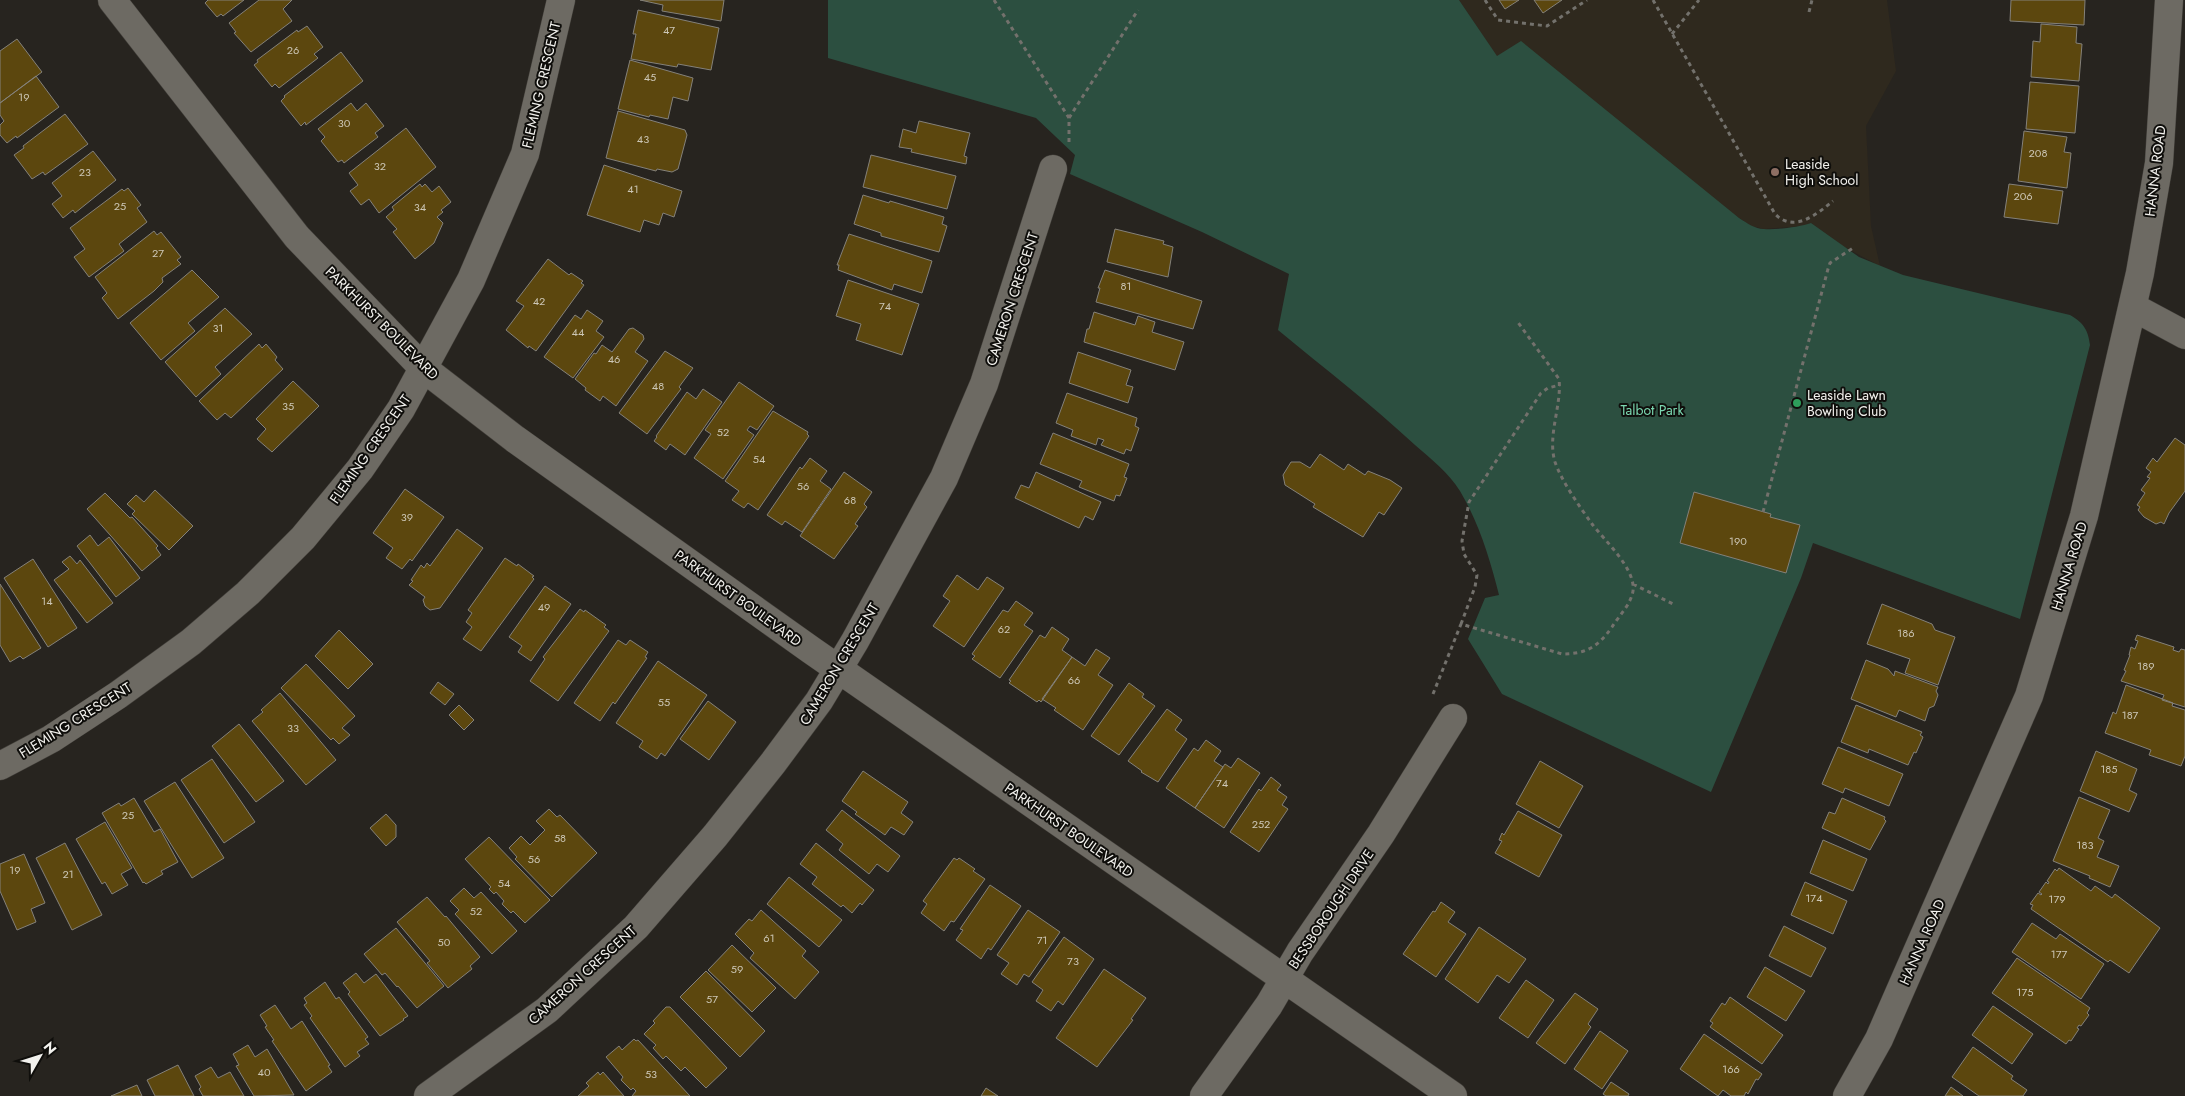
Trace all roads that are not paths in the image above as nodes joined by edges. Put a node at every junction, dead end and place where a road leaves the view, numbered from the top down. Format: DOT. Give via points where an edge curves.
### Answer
graph roads {
  1 [pos="112,0"];
  2 [pos="561,0"];
  3 [pos="2170,0"];
  4 [pos="1053,169"];
  5 [pos="2133,307"];
  6 [pos="2185,335"];
  7 [pos="423,368"];
  8 [pos="839,669"];
  9 [pos="1453,718"];
  10 [pos="0,766"];
  11 [pos="1284,979"];
  12 [pos="428,1096"];
  13 [pos="1204,1096"];
  14 [pos="1453,1096"];
  15 [pos="1847,1096"];
  1 -- 7 [label="street, PARKHURST BOULEVARD" via="297,237"];
  2 -- 7 [label="street, FLEMING CRESCENT" via="525,154 471,280"];
  3 -- 5 [label="street, HANNA ROAD" via="2159,163"];
  4 -- 8 [label="street, CAMERON CRESCENT" via="984,384 944,478"];
  5 -- 6 [label="street"];
  5 -- 15 [label="street, HANNA ROAD" via="2084,516 2030,696 1879,1039"];
  7 -- 8 [label="street, PARKHURST BOULEVARD" via="515,438"];
  7 -- 10 [label="street, FLEMING CRESCENT" via="401,409 338,498 248,592 191,642 118,695 51,739"];
  8 -- 11 [label="street, PARKHURST BOULEVARD"];
  8 -- 12 [label="street, CAMERON CRESCENT" via="768,771 636,927 547,1010"];
  9 -- 11 [label="street, BESSBOROUGH DRIVE" via="1382,834"];
  11 -- 13 [label="street, BESSBOROUGH DRIVE"];
  11 -- 14 [label="street, PARKHURST BOULEVARD"];
}
